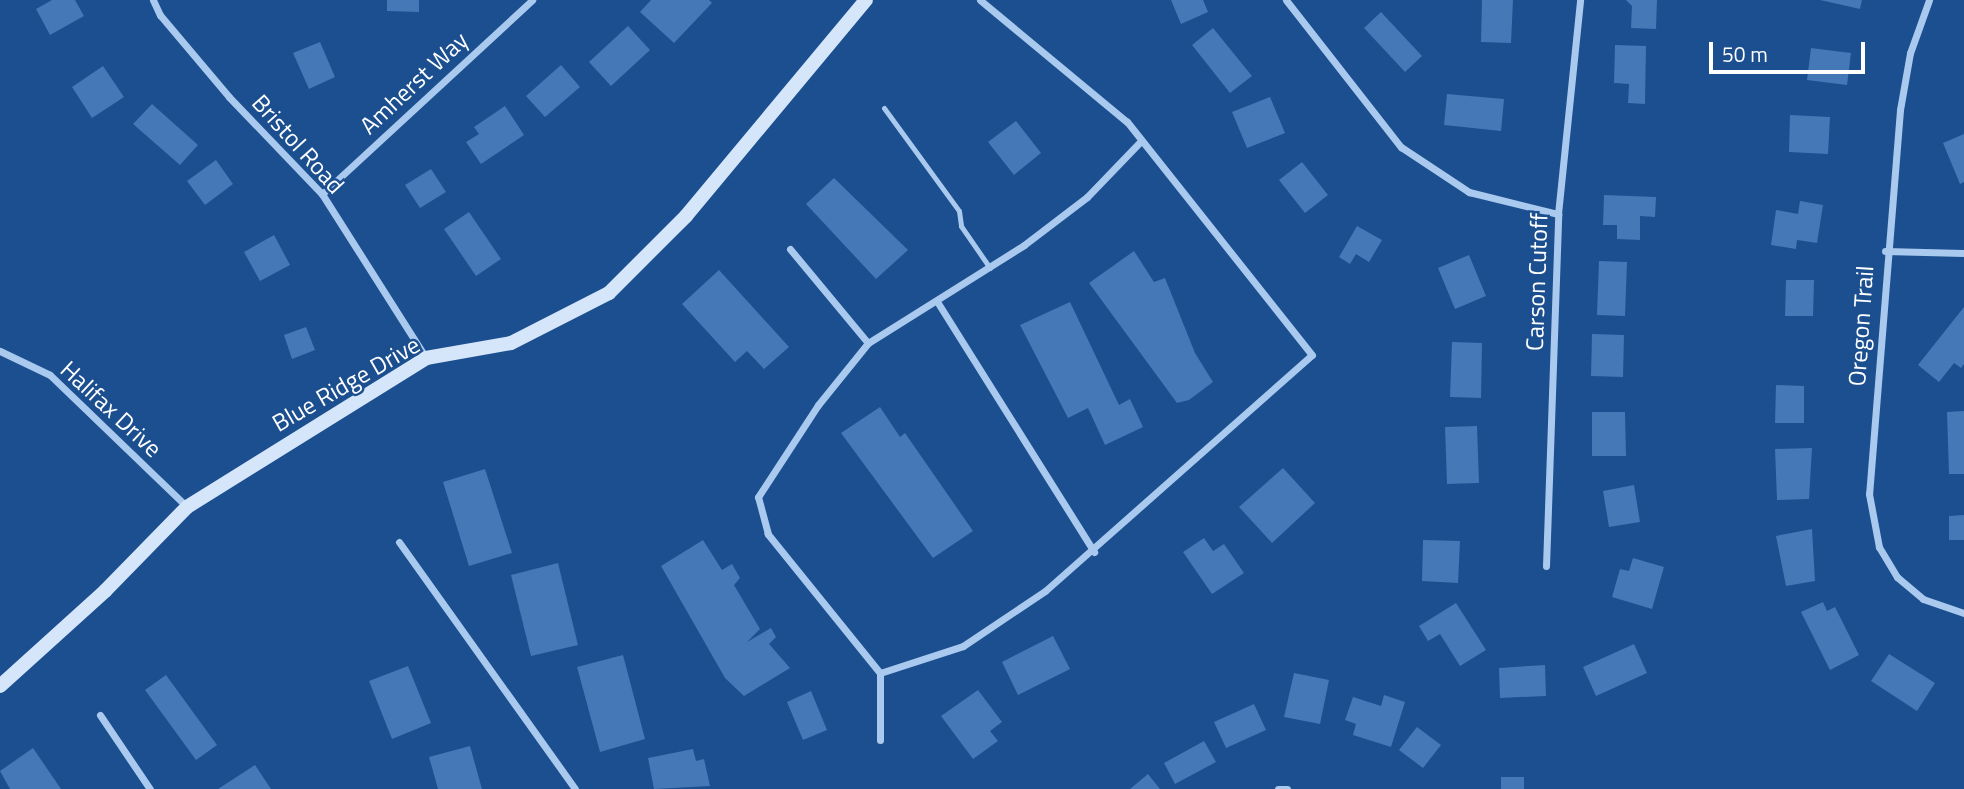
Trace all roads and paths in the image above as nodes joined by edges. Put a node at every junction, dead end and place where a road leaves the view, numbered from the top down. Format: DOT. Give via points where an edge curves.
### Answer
graph roads {
  1 [pos="153,0"];
  2 [pos="531,0"];
  3 [pos="866,0"];
  4 [pos="980,0"];
  5 [pos="1286,0"];
  6 [pos="1580,0"];
  7 [pos="1928,0"];
  8 [pos="884,108"];
  9 [pos="1140,142"];
  10 [pos="322,194"];
  11 [pos="1559,214"];
  12 [pos="790,248"];
  13 [pos="1885,251"];
  14 [pos="1964,253"];
  15 [pos="990,268"];
  16 [pos="938,303"];
  17 [pos="868,343"];
  18 [pos="0,351"];
  19 [pos="426,358"];
  20 [pos="187,507"];
  21 [pos="399,542"];
  22 [pos="1094,552"];
  23 [pos="1546,566"];
  24 [pos="1964,613"];
  25 [pos="880,673"];
  26 [pos="0,686"];
  27 [pos="100,715"];
  28 [pos="880,740"];
  29 [pos="150,789"];
  30 [pos="575,789"];
  31 [pos="1278,789"];
  32 [pos="1287,789"];
  1 -- 10 [label="street, Bristol Road" via="160,15 229,97"];
  2 -- 10 [label="street, Amherst Way"];
  3 -- 19 [label="street, Blue Ridge Drive" via="686,216 608,293 511,343"];
  4 -- 9 [label="street" via="1127,122"];
  5 -- 11 [label="street" via="1401,147 1469,192"];
  6 -- 11 [label="street, Carson Cutoff"];
  7 -- 13 [label="street, Oregon Trail" via="1902,98"];
  8 -- 15 [label="lane" via="959,211 961,226"];
  9 -- 15 [label="street" via="1087,197"];
  9 -- 22 [label="street" via="1312,355 1157,488"];
  10 -- 19 [label="street, Bristol Road"];
  11 -- 23 [label="street, Carson Cutoff"];
  12 -- 17 [label="street"];
  13 -- 14 [label="street"];
  13 -- 24 [label="street, Oregon Trail" via="1869,495 1880,547 1897,577 1923,598"];
  15 -- 16 [label="street"];
  16 -- 17 [label="street"];
  16 -- 22 [label="street"];
  17 -- 25 [label="street" via="818,405 758,497 768,534"];
  18 -- 20 [label="street, Halifax Drive" via="50,375"];
  19 -- 20 [label="street, Blue Ridge Drive"];
  20 -- 26 [label="street, Blue Ridge Drive" via="105,591"];
  21 -- 30 [label="street"];
  22 -- 25 [label="street" via="963,646"];
  25 -- 28 [label="street"];
  27 -- 29 [label="street"];
  31 -- 32 [label="street"];
}
